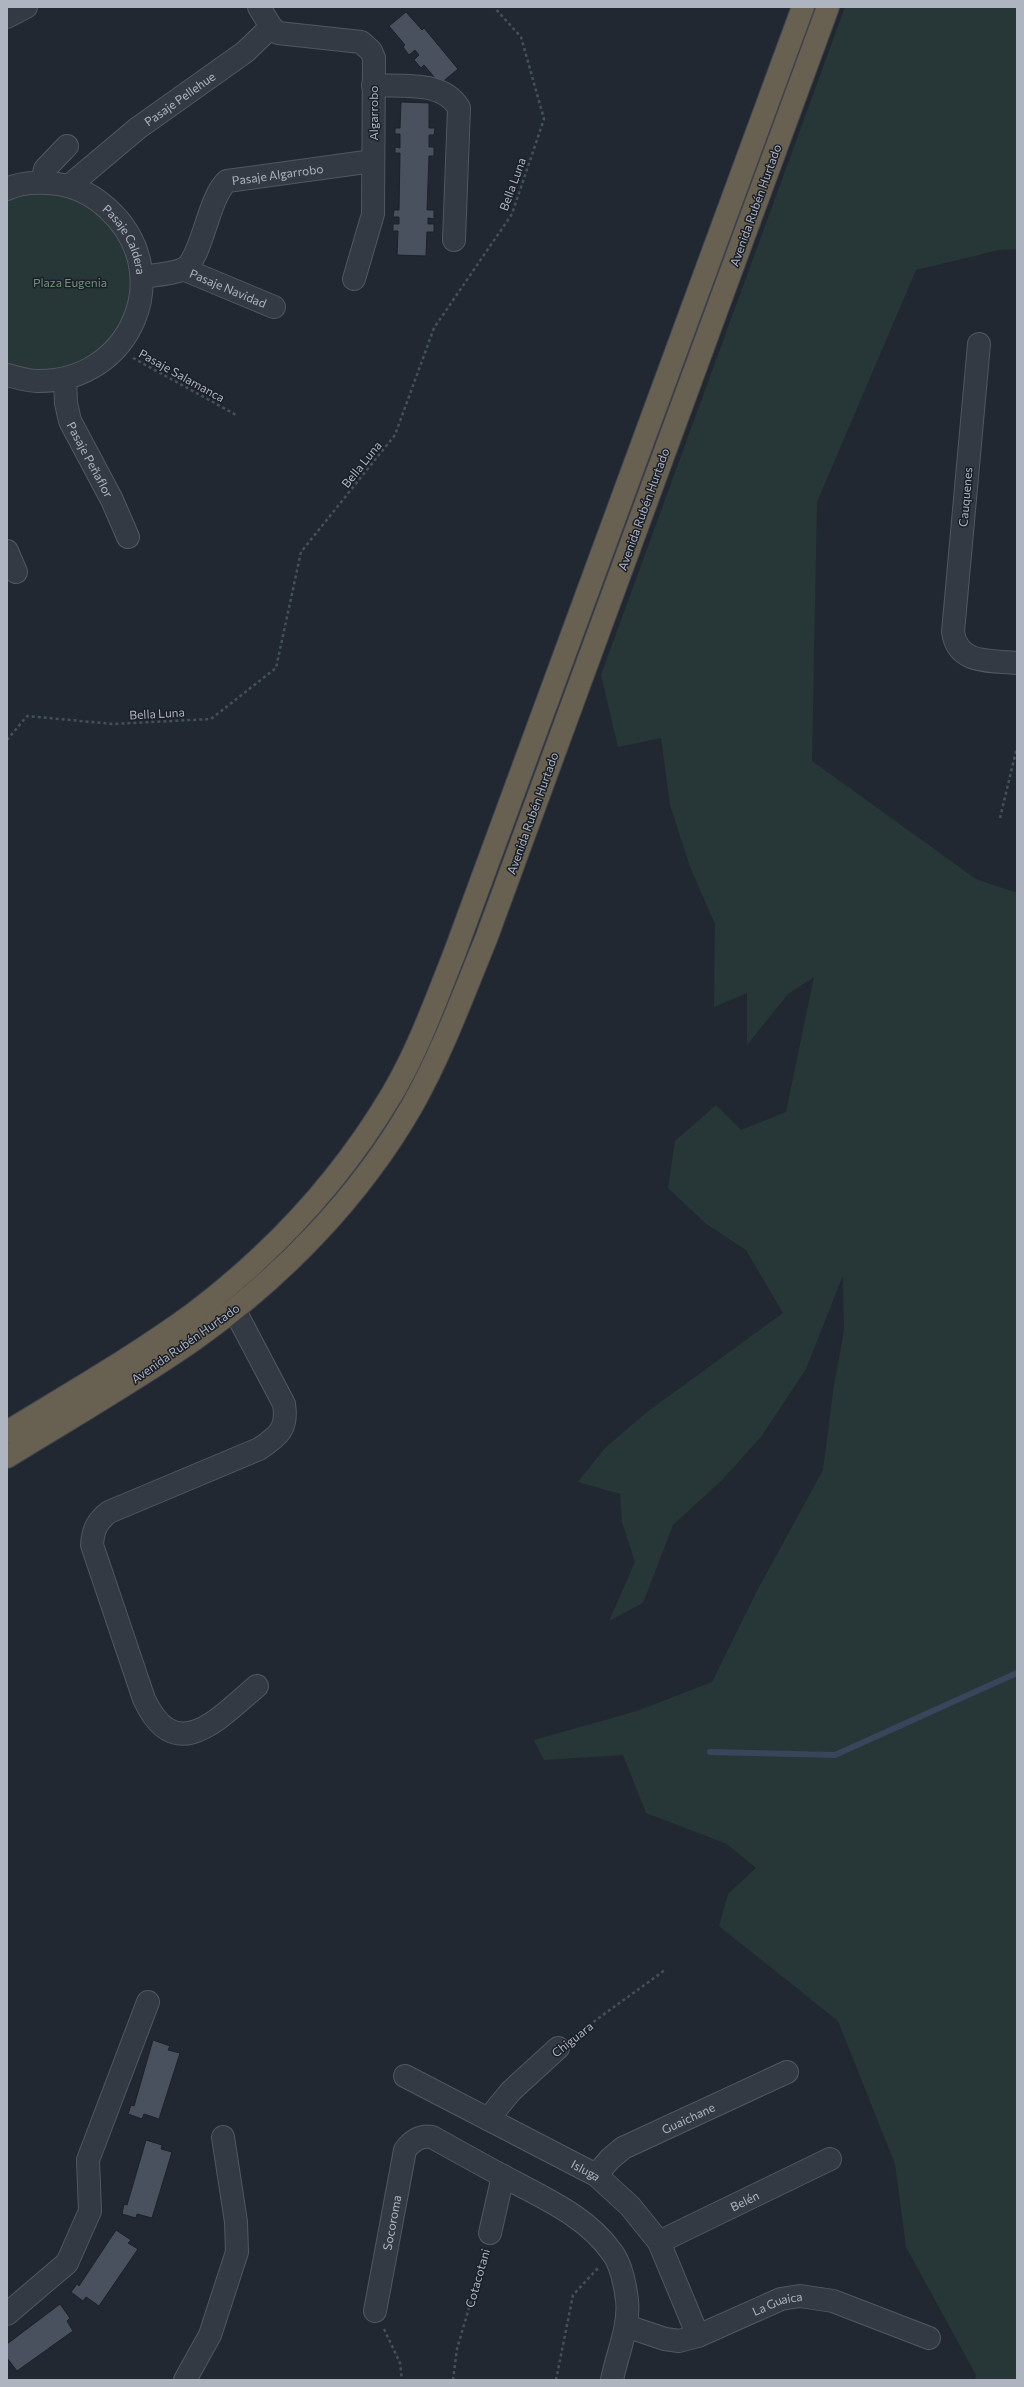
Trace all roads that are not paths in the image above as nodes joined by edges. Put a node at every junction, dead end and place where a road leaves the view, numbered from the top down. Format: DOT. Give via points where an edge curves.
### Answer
graph roads {
  1 [pos="259,7"];
  2 [pos="803,7"];
  3 [pos="828,7"];
  4 [pos="271,27"];
  5 [pos="373,85"];
  6 [pos="67,146"];
  7 [pos="373,161"];
  8 [pos="42,182"];
  9 [pos="69,186"];
  10 [pos="7,189"];
  11 [pos="454,240"];
  12 [pos="183,269"];
  13 [pos="142,277"];
  14 [pos="354,279"];
  15 [pos="274,307"];
  16 [pos="979,344"];
  17 [pos="7,375"];
  18 [pos="65,379"];
  19 [pos="128,538"];
  20 [pos="7,551"];
  21 [pos="16,572"];
  22 [pos="1017,663"];
  23 [pos="234,1309"];
  24 [pos="7,1432"];
  25 [pos="7,1457"];
  26 [pos="257,1686"];
  27 [pos="148,2002"];
  28 [pos="558,2048"];
  29 [pos="787,2072"];
  30 [pos="405,2076"];
  31 [pos="488,2119"];
  32 [pos="223,2137"];
  33 [pos="830,2159"];
  34 [pos="596,2175"];
  35 [pos="503,2176"];
  36 [pos="490,2233"];
  37 [pos="659,2242"];
  38 [pos="375,2311"];
  39 [pos="7,2314"];
  40 [pos="626,2326"];
  41 [pos="698,2336"];
  42 [pos="929,2338"];
  43 [pos="185,2380"];
  44 [pos="612,2380"];
  1 -- 4 [label="street"];
  2 -- 24 [label="highway, Avenida Rubén Hurtado" via="455,952 414,1052 392,1093 367,1134 324,1190 246,1269 192,1314 154,1340"];
  3 -- 23 [label="highway, Avenida Rubén Hurtado" via="488,932 432,1066 402,1123 349,1196 286,1264"];
  4 -- 5 [label="street, Algarrobo" via="278,33 361,42 371,51 374,58"];
  4 -- 9 [label="street, Pasaje Pellehue" via="245,52 138,128"];
  5 -- 7 [label="street, Algarrobo"];
  5 -- 11 [label="street" via="436,89 449,95 459,108"];
  6 -- 8 [label="street" via="45,169"];
  7 -- 12 [label="street, Pasaje Algarrobo" via="227,181 219,188 201,240 191,260"];
  7 -- 14 [label="street, Algarrobo" via="373,214"];
  8 -- 9 [label="street, Pasaje Caldera"];
  8 -- 10 [label="street, Pasaje Caldera"];
  9 -- 13 [label="street, Pasaje Caldera" via="97,199 120,220 136,247"];
  12 -- 13 [label="street"];
  12 -- 15 [label="street, Pasaje Navidad"];
  13 -- 18 [label="street, Pasaje Caldera" via="140,303 132,327 117,348 94,368"];
  16 -- 22 [label="street, Cauquenes" via="953,632 958,649 974,658"];
  17 -- 18 [label="street, Pasaje Caldera" via="35,381"];
  18 -- 19 [label="street, Pasaje Peñaflor" via="70,421 112,500"];
  20 -- 21 [label="street"];
  23 -- 25 [label="highway, Avenida Rubén Hurtado" via="175,1353"];
  23 -- 26 [label="street" via="284,1404 284,1426 277,1436 259,1449 109,1512 96,1524 92,1545 144,1699 159,1724 170,1732 183,1735 194,1732 222,1716"];
  27 -- 39 [label="street" via="88,2160 90,2211 70,2256 67,2262"];
  28 -- 31 [label="street, Chiguara" via="511,2091"];
  29 -- 34 [label="street, Guaichane" via="623,2148"];
  30 -- 31 [label="street, Isluga"];
  31 -- 34 [label="street, Isluga"];
  32 -- 43 [label="street" via="236,2222 237,2252 210,2335"];
  33 -- 37 [label="street, Belén"];
  34 -- 37 [label="street, Isluga" via="630,2206"];
  35 -- 36 [label="street, Cotacotani"];
  35 -- 38 [label="street, Socoroma" via="432,2137 424,2136 417,2139 405,2150"];
  35 -- 40 [label="street" via="546,2198 576,2217 600,2237 612,2252 623,2279 627,2301"];
  37 -- 41 [label="street, Isluga"];
  40 -- 41 [label="street, La Guaica" via="679,2341"];
  40 -- 44 [label="street"];
  41 -- 42 [label="street, La Guaica" via="782,2299 800,2296 833,2301"];
}
